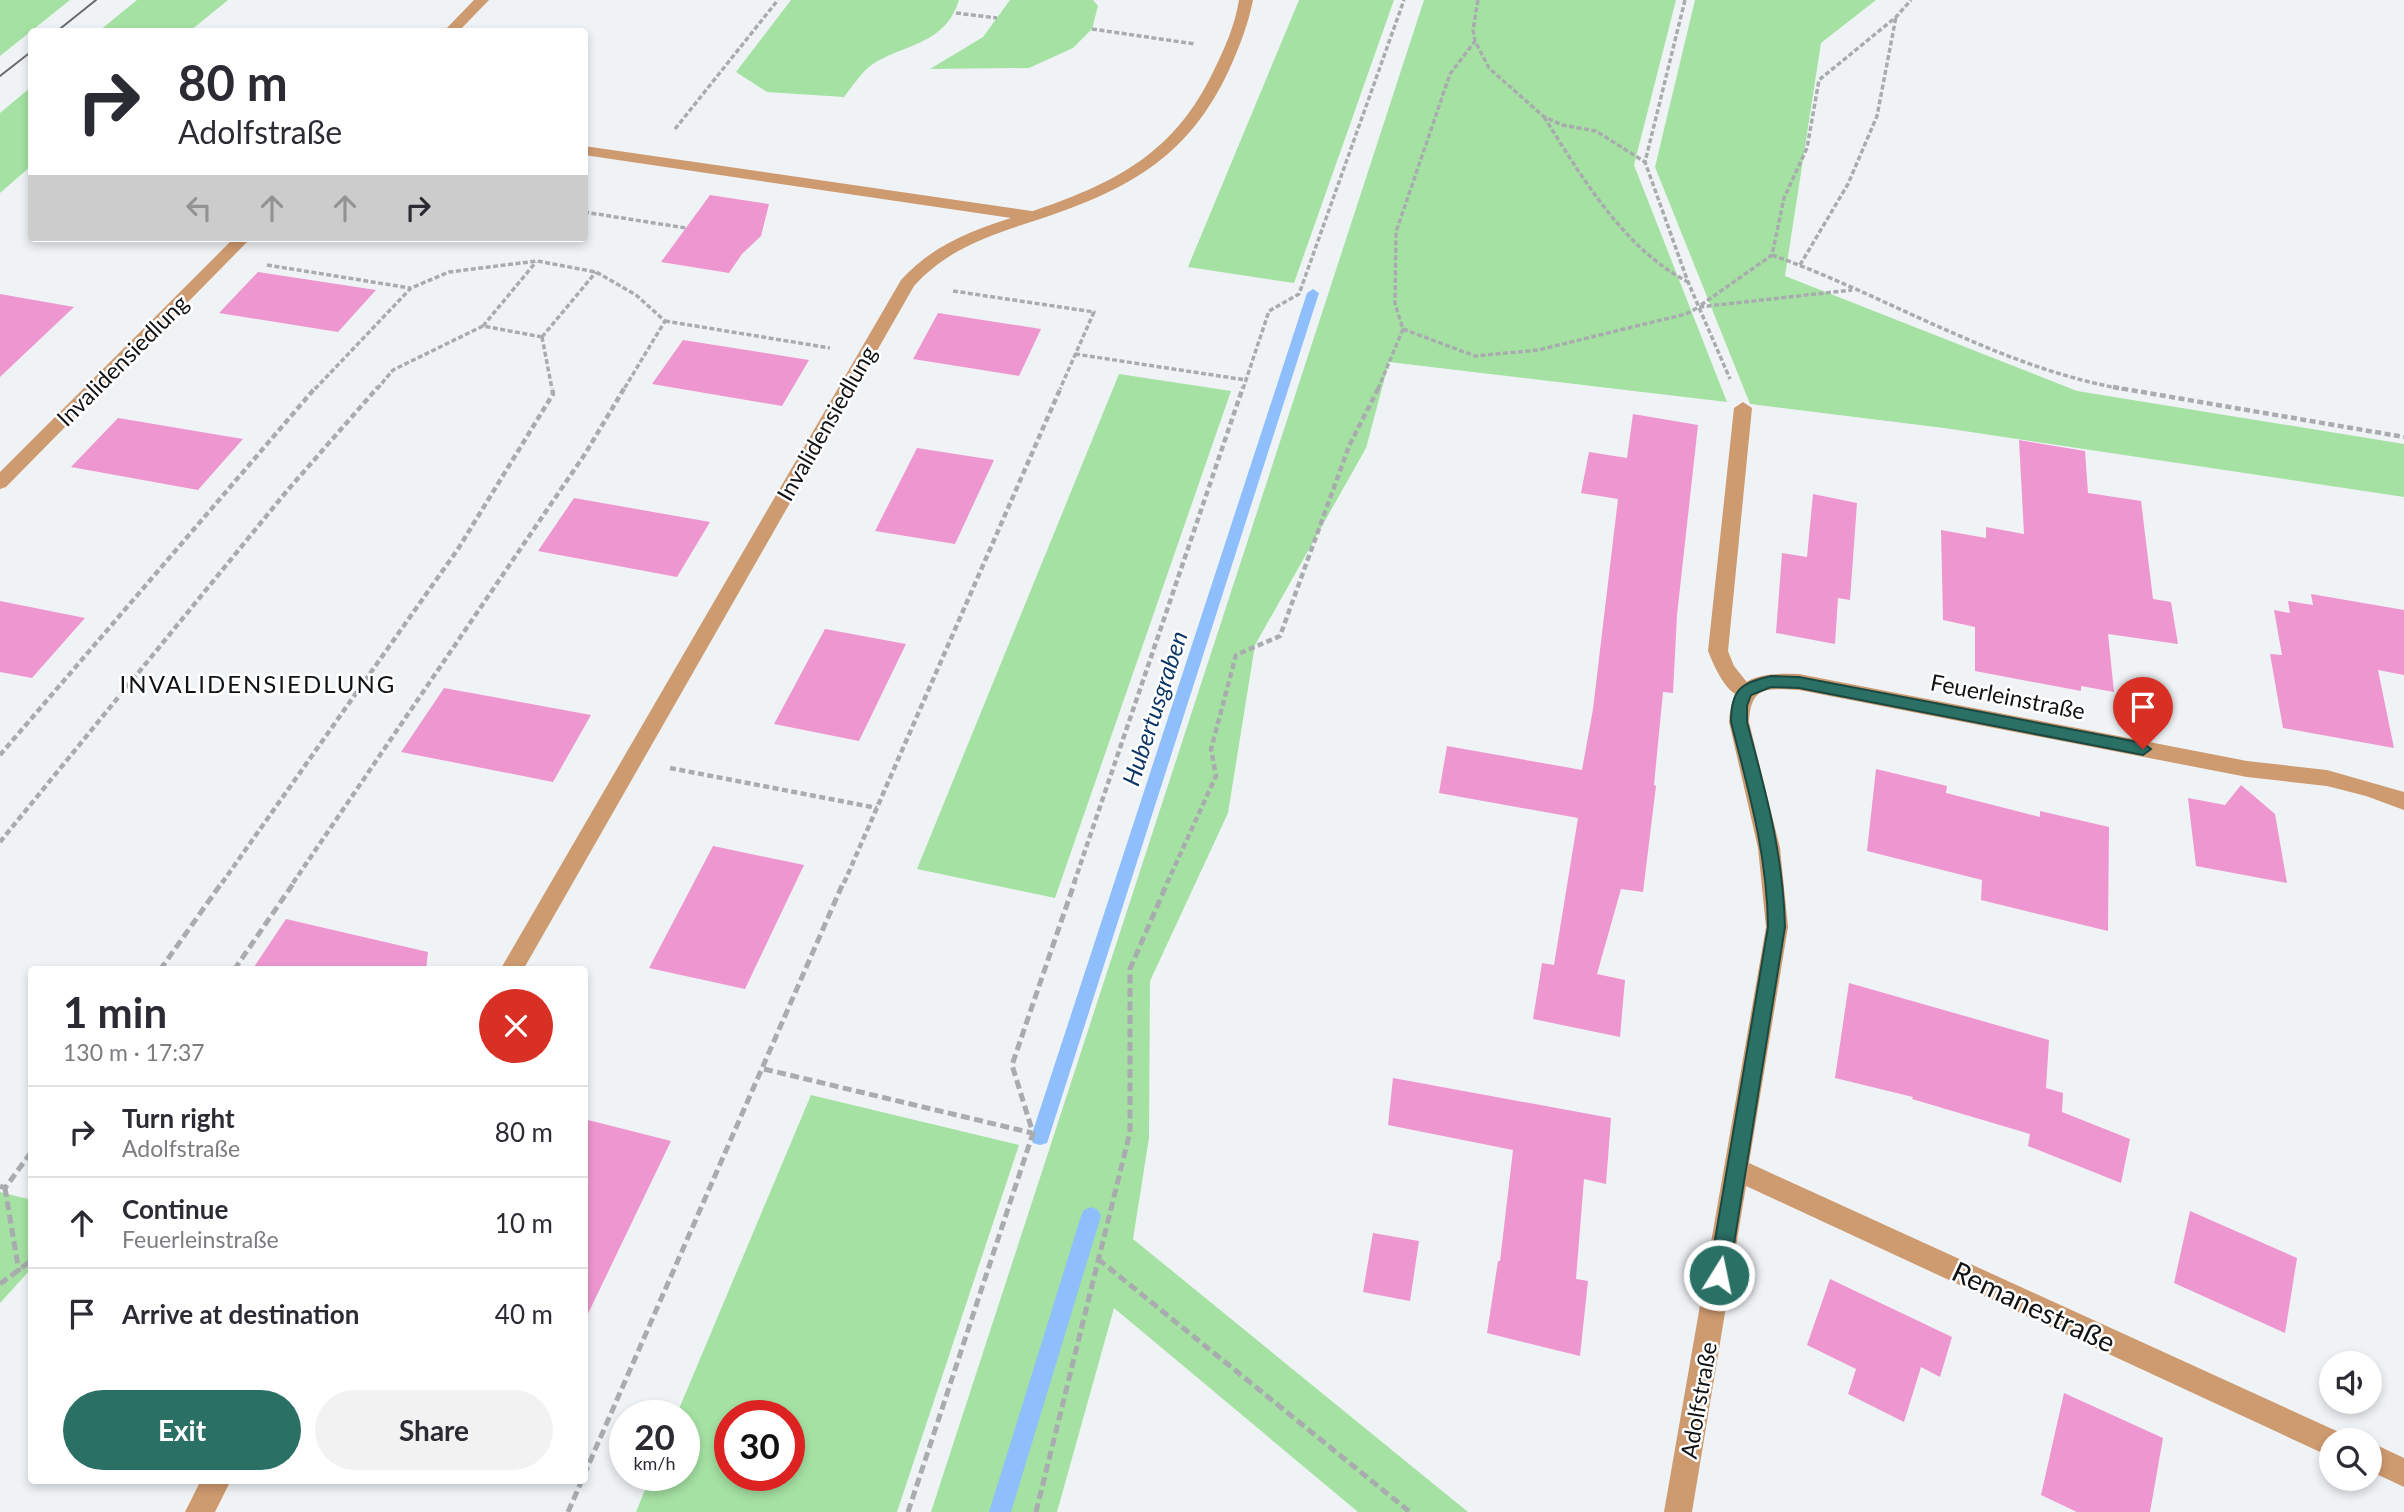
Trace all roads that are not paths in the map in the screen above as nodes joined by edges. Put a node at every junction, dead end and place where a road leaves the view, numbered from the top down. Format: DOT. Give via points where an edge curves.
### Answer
graph roads {
  1 [pos="482,0"];
  2 [pos="1246,0"];
  3 [pos="454,28"];
  4 [pos="588,151"];
  5 [pos="1032,216"];
  6 [pos="239,242"];
  7 [pos="1743,408"];
  8 [pos="0,483"];
  9 [pos="1744,691"];
  10 [pos="2404,801"];
  11 [pos="512,966"];
  12 [pos="1737,1170"];
  13 [pos="2319,1437"];
  14 [pos="2382,1462"];
  15 [pos="2404,1473"];
  16 [pos="215,1484"];
  17 [pos="199,1512"];
  18 [pos="1678,1512"];
  1 -- 3 [label="street"];
  2 -- 5 [label="street, Invalidensiedlung" via="1232,49 1194,122 1163,155 1087,197"];
  4 -- 5 [label="street"];
  5 -- 11 [label="street, Invalidensiedlung" via="937,253 907,284"];
  6 -- 8 [label="street, Invalidensiedlung"];
  7 -- 9 [label="street" via="1717,651"];
  9 -- 10 [label="street, Feuerleinstraße" via="1771,681 1799,682 2246,769 2348,783"];
  9 -- 12 [label="street, Adolfstraße" via="1739,722 1769,837 1777,927"];
  12 -- 13 [label="street, Remanestraße"];
  12 -- 18 [label="street, Adolfstraße"];
  14 -- 15 [label="street"];
  16 -- 17 [label="street"];
}
